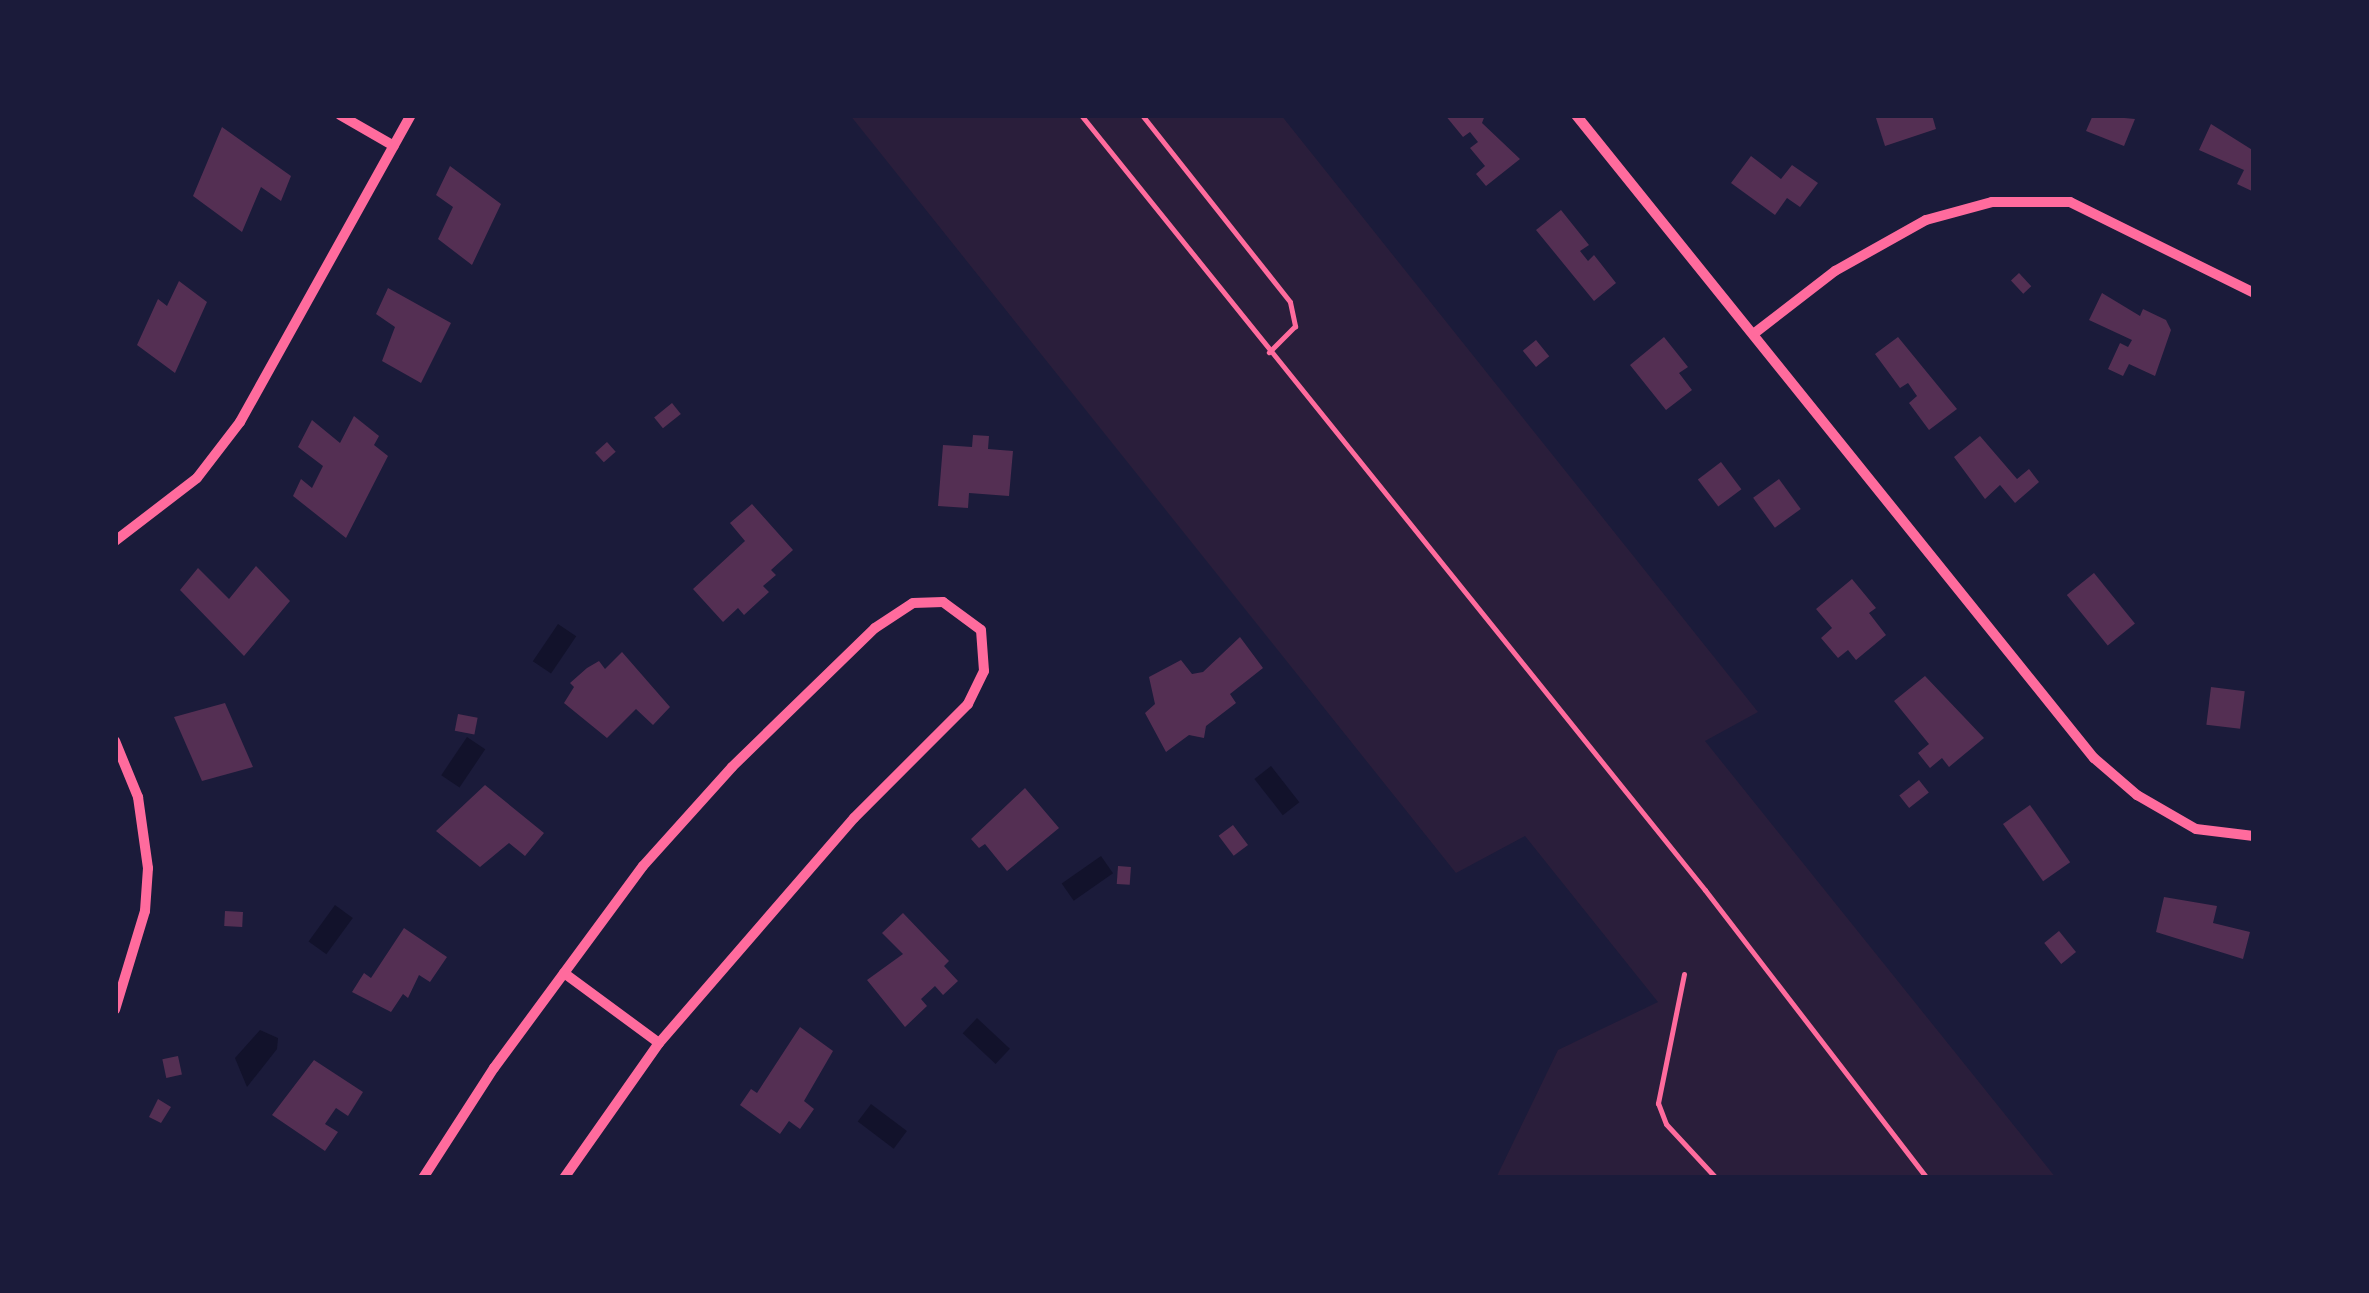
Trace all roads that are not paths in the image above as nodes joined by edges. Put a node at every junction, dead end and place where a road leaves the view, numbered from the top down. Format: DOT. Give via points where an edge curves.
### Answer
graph roads {
  1 [pos="340,115"];
  2 [pos="411,115"];
  3 [pos="1576,115"];
  4 [pos="394,146"];
  5 [pos="2254,293"];
  6 [pos="1756,332"];
  7 [pos="115,541"];
  8 [pos="115,742"];
  9 [pos="2254,836"];
  10 [pos="564,974"];
  11 [pos="115,1010"];
  12 [pos="659,1044"];
  13 [pos="423,1178"];
  14 [pos="564,1178"];
  1 -- 4 [label="street"];
  2 -- 4 [label="street"];
  3 -- 6 [label="street"];
  4 -- 7 [label="street" via="240,422 197,478"];
  5 -- 6 [label="street" via="2070,202 1992,202 1926,220 1835,271"];
  6 -- 9 [label="street" via="2094,758 2137,794 2196,828"];
  8 -- 11 [label="street" via="138,797 148,868 145,911"];
  10 -- 12 [label="street"];
  10 -- 12 [label="street" via="656,852 801,697 876,628 913,602 943,602 982,630 984,671 968,704 854,818"];
  10 -- 13 [label="street"];
  12 -- 14 [label="street"];
}
